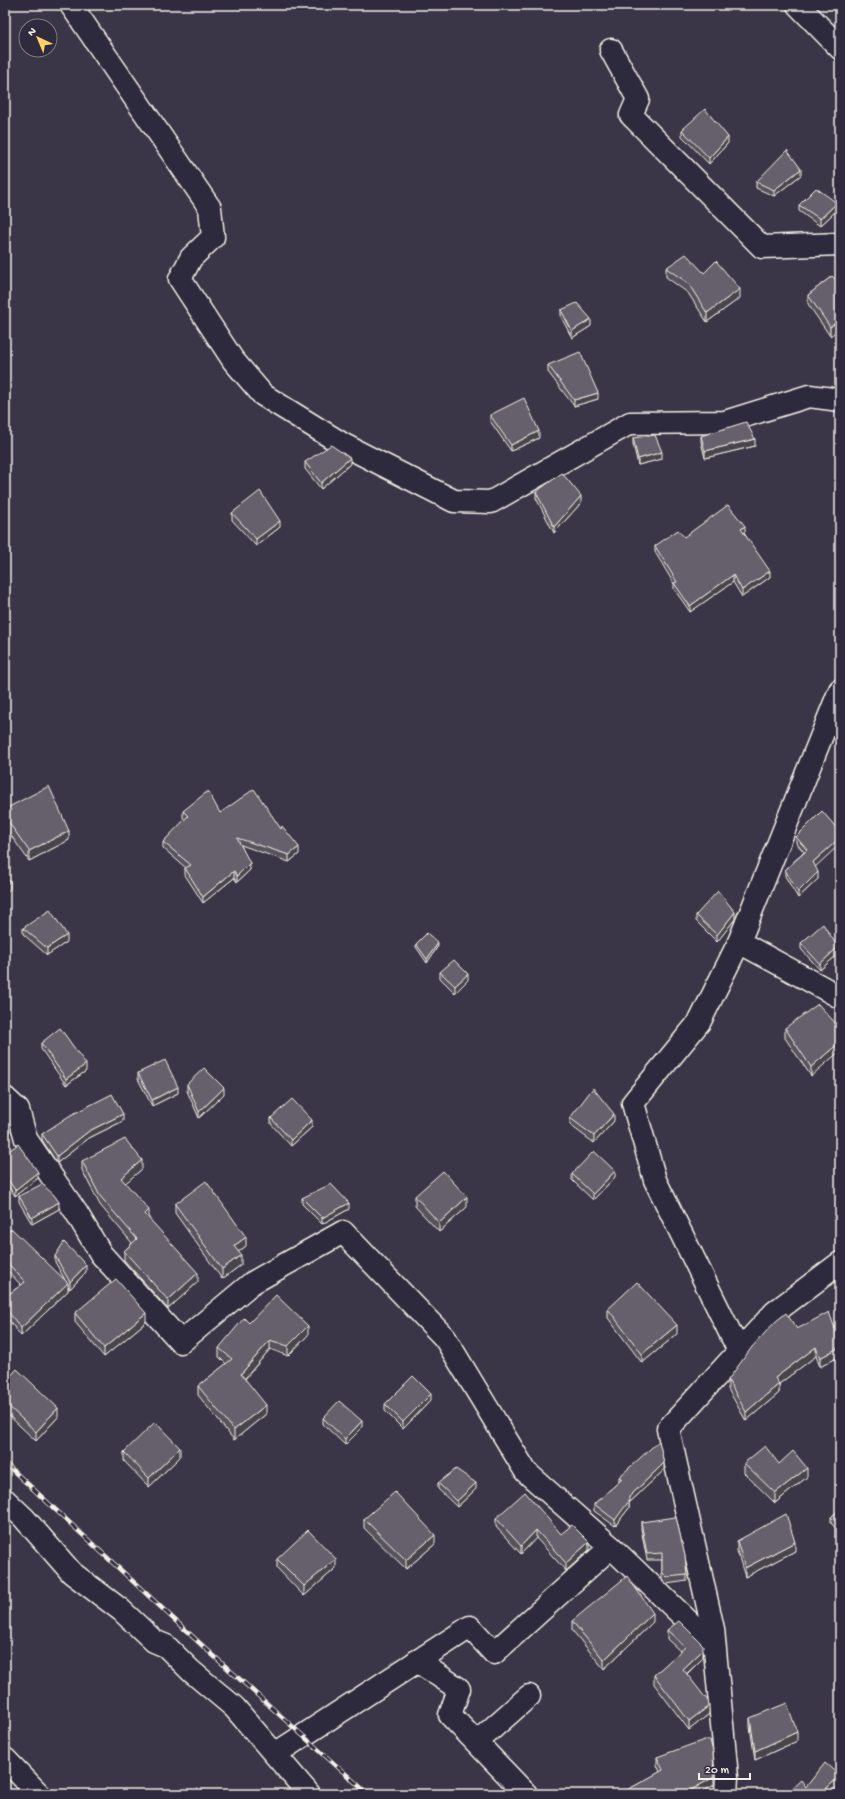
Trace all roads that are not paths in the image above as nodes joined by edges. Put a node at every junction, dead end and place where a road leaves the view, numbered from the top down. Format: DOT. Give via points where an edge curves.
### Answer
graph roads {
  1 [pos="71,5"];
  2 [pos="798,5"];
  3 [pos="840,48"];
  4 [pos="611,50"];
  5 [pos="840,244"];
  6 [pos="840,400"];
  7 [pos="840,690"];
  8 [pos="739,942"];
  9 [pos="840,997"];
  10 [pos="5,1098"];
  11 [pos="840,1263"];
  12 [pos="739,1351"];
  13 [pos="5,1500"];
  14 [pos="611,1547"];
  15 [pos="714,1646"];
  16 [pos="417,1661"];
  17 [pos="529,1696"];
  18 [pos="477,1742"];
  19 [pos="275,1754"];
  20 [pos="5,1759"];
  21 [pos="39,1794"];
  22 [pos="309,1794"];
  23 [pos="526,1794"];
  24 [pos="726,1794"];
  1 -- 6 [label="street" via="210,208 213,238 191,258 180,279 233,360 263,394 344,445 454,501 491,502 630,422 724,422 809,396"];
  2 -- 3 [label="street"];
  4 -- 5 [label="street" via="638,98 631,115 762,247"];
  7 -- 8 [label="street"];
  8 -- 9 [label="street"];
  8 -- 12 [label="street" via="700,1021 633,1103 655,1180"];
  10 -- 14 [label="street" via="18,1110 26,1139 76,1212 101,1254 181,1342 252,1282 343,1232 445,1338 526,1472"];
  11 -- 12 [label="street" via="775,1312"];
  12 -- 15 [label="street" via="668,1429 713,1629"];
  13 -- 19 [label="street" via="72,1573 121,1610 154,1641 166,1646 234,1707"];
  14 -- 15 [label="street"];
  14 -- 16 [label="street" via="494,1653 470,1627"];
  15 -- 24 [label="street" via="727,1777"];
  16 -- 18 [label="street" via="459,1689 450,1714"];
  16 -- 19 [label="street"];
  17 -- 18 [label="street"];
  18 -- 23 [label="street"];
  19 -- 22 [label="street"];
  20 -- 21 [label="street"];
}
